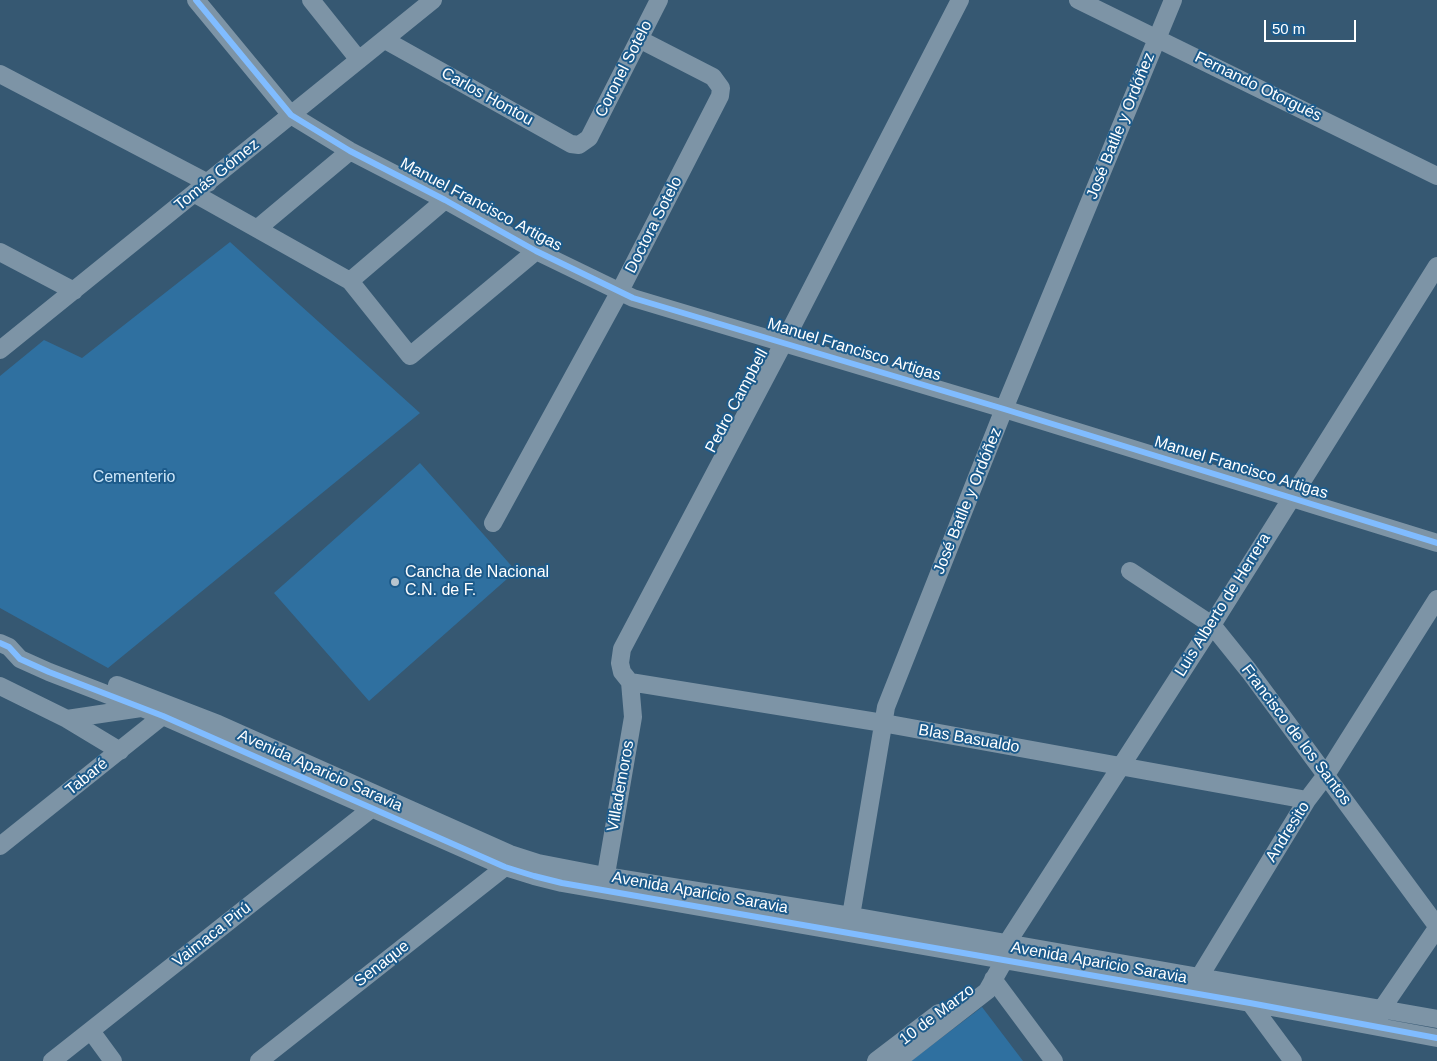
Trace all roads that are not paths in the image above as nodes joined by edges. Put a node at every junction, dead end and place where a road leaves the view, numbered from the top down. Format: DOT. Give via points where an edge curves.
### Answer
graph roads {
  1 [pos="196,0"];
  2 [pos="311,0"];
  3 [pos="434,0"];
  4 [pos="659,0"];
  5 [pos="960,0"];
  6 [pos="1078,0"];
  7 [pos="1173,0"];
  8 [pos="639,38"];
  9 [pos="1157,38"];
  10 [pos="385,40"];
  11 [pos="359,60"];
  12 [pos="0,74"];
  13 [pos="292,115"];
  14 [pos="589,138"];
  15 [pos="350,150"];
  16 [pos="1437,176"];
  17 [pos="202,188"];
  18 [pos="445,200"];
  19 [pos="258,228"];
  20 [pos="536,251"];
  21 [pos="0,252"];
  22 [pos="1437,266"];
  23 [pos="350,281"];
  24 [pos="74,291"];
  25 [pos="620,291"];
  26 [pos="783,344"];
  27 [pos="0,350"];
  28 [pos="1004,409"];
  29 [pos="1291,498"];
  30 [pos="493,523"];
  31 [pos="1437,543"];
  32 [pos="1130,571"];
  33 [pos="1437,599"];
  34 [pos="1212,624"];
  35 [pos="5,645"];
  36 [pos="630,682"];
  37 [pos="0,686"];
  38 [pos="142,707"];
  39 [pos="169,712"];
  40 [pos="67,719"];
  41 [pos="883,723"];
  42 [pos="120,751"];
  43 [pos="1120,766"];
  44 [pos="1326,775"];
  45 [pos="1307,800"];
  46 [pos="371,809"];
  47 [pos="0,846"];
  48 [pos="505,867"];
  49 [pos="536,870"];
  50 [pos="604,883"];
  51 [pos="850,925"];
  52 [pos="1437,927"];
  53 [pos="1007,943"];
  54 [pos="1004,961"];
  55 [pos="1200,976"];
  56 [pos="993,979"];
  57 [pos="1197,994"];
  58 [pos="1251,995"];
  59 [pos="1379,1018"];
  60 [pos="1437,1018"];
  61 [pos="91,1031"];
  62 [pos="1437,1038"];
  63 [pos="52,1061"];
  64 [pos="113,1061"];
  65 [pos="258,1061"];
  66 [pos="876,1061"];
  67 [pos="897,1061"];
  68 [pos="1054,1061"];
  69 [pos="1293,1061"];
  1 -- 13 [label="street, Manuel Francisco Artigas"];
  2 -- 11 [label="street"];
  3 -- 10 [label="street, Tomás Gómez"];
  4 -- 8 [label="street, Coronel Sotelo"];
  5 -- 26 [label="street, Pedro Campbell"];
  6 -- 9 [label="street, Fernando Otorgués"];
  7 -- 9 [label="street, José Batlle y Ordóñez"];
  8 -- 14 [label="street, Coronel Sotelo"];
  8 -- 25 [label="street, Doctora Sotelo" via="713,77 721,88 720,96"];
  9 -- 16 [label="street, Fernando Otorgués"];
  9 -- 28 [label="street, José Batlle y Ordóñez"];
  10 -- 11 [label="street, Tomás Gómez"];
  10 -- 14 [label="street, Carlos Hontou" via="571,144 579,145"];
  11 -- 13 [label="street, Tomás Gómez"];
  12 -- 17 [label="street"];
  13 -- 15 [label="street, Manuel Francisco Artigas"];
  13 -- 17 [label="street, Tomás Gómez"];
  15 -- 18 [label="street, Manuel Francisco Artigas"];
  15 -- 19 [label="street"];
  17 -- 19 [label="street"];
  17 -- 24 [label="street, Tomás Gómez"];
  18 -- 20 [label="street, Manuel Francisco Artigas"];
  18 -- 23 [label="street"];
  19 -- 23 [label="street"];
  20 -- 23 [label="street" via="410,356"];
  20 -- 25 [label="street, Manuel Francisco Artigas"];
  21 -- 24 [label="street"];
  22 -- 29 [label="street, Luis Alberto de Herrera"];
  24 -- 27 [label="street, Tomás Gómez"];
  25 -- 26 [label="street, Manuel Francisco Artigas" via="633,298"];
  25 -- 30 [label="street, Doctora Sotelo"];
  26 -- 28 [label="street, Manuel Francisco Artigas"];
  26 -- 36 [label="street, Pedro Campbell" via="622,649 622,672"];
  28 -- 29 [label="street, Manuel Francisco Artigas"];
  28 -- 41 [label="street, José Batlle y Ordóñez" via="886,707"];
  29 -- 31 [label="street, Manuel Francisco Artigas"];
  29 -- 34 [label="street, Luis Alberto de Herrera"];
  32 -- 34 [label="street, Francisco de los Santos"];
  33 -- 44 [label="street, Andresito"];
  34 -- 43 [label="street, Luis Alberto de Herrera"];
  34 -- 44 [label="street, Francisco de los Santos"];
  35 -- 38 [label="street, Avenida Aparicio Saravia" via="20,659"];
  35 -- 39 [label="street, Avenida Aparicio Saravia" via="22,648"];
  36 -- 41 [label="street, Blas Basualdo"];
  36 -- 50 [label="street, Villademoros" via="633,717"];
  37 -- 40 [label="street"];
  38 -- 39 [label="street, Avenida Aparicio Saravia"];
  38 -- 40 [label="street"];
  39 -- 42 [label="street, Tabaré"];
  39 -- 46 [label="street, Avenida Aparicio Saravia"];
  39 -- 49 [label="street, Avenida Aparicio Saravia" via="446,824"];
  40 -- 42 [label="street"];
  41 -- 43 [label="street, Blas Basualdo"];
  41 -- 51 [label="street, José Batlle y Ordóñez"];
  42 -- 47 [label="street, Tabaré"];
  43 -- 45 [label="street, Blas Basualdo"];
  43 -- 53 [label="street, Luis Alberto de Herrera"];
  44 -- 45 [label="street, Andresito"];
  44 -- 52 [label="street, Francisco de los Santos"];
  45 -- 55 [label="street, Andresito"];
  46 -- 48 [label="street, Avenida Aparicio Saravia"];
  46 -- 61 [label="street, Vaimaca Pirú"];
  48 -- 49 [label="street, Avenida Aparicio Saravia"];
  48 -- 65 [label="street, Senaque"];
  49 -- 50 [label="street, Avenida Aparicio Saravia"];
  50 -- 51 [label="street, Avenida Aparicio Saravia"];
  51 -- 53 [label="street, Avenida Aparicio Saravia"];
  51 -- 54 [label="street, Avenida Aparicio Saravia"];
  52 -- 59 [label="street"];
  53 -- 54 [label="street"];
  53 -- 55 [label="street, Avenida Aparicio Saravia"];
  54 -- 56 [label="street"];
  54 -- 57 [label="street, Avenida Aparicio Saravia"];
  55 -- 57 [label="street, Andresito"];
  55 -- 58 [label="street, Avenida Aparicio Saravia"];
  56 -- 66 [label="street, 10 de Marzo" via="981,982"];
  56 -- 67 [label="street, 10 de Marzo" via="987,991"];
  56 -- 68 [label="street"];
  57 -- 58 [label="street, Avenida Aparicio Saravia"];
  58 -- 59 [label="street, Avenida Aparicio Saravia"];
  58 -- 69 [label="street"];
  59 -- 60 [label="street, Avenida Aparicio Saravia"];
  59 -- 62 [label="street, Avenida Aparicio Saravia"];
  61 -- 63 [label="street, Vaimaca Pirú"];
  61 -- 64 [label="street"];
}
